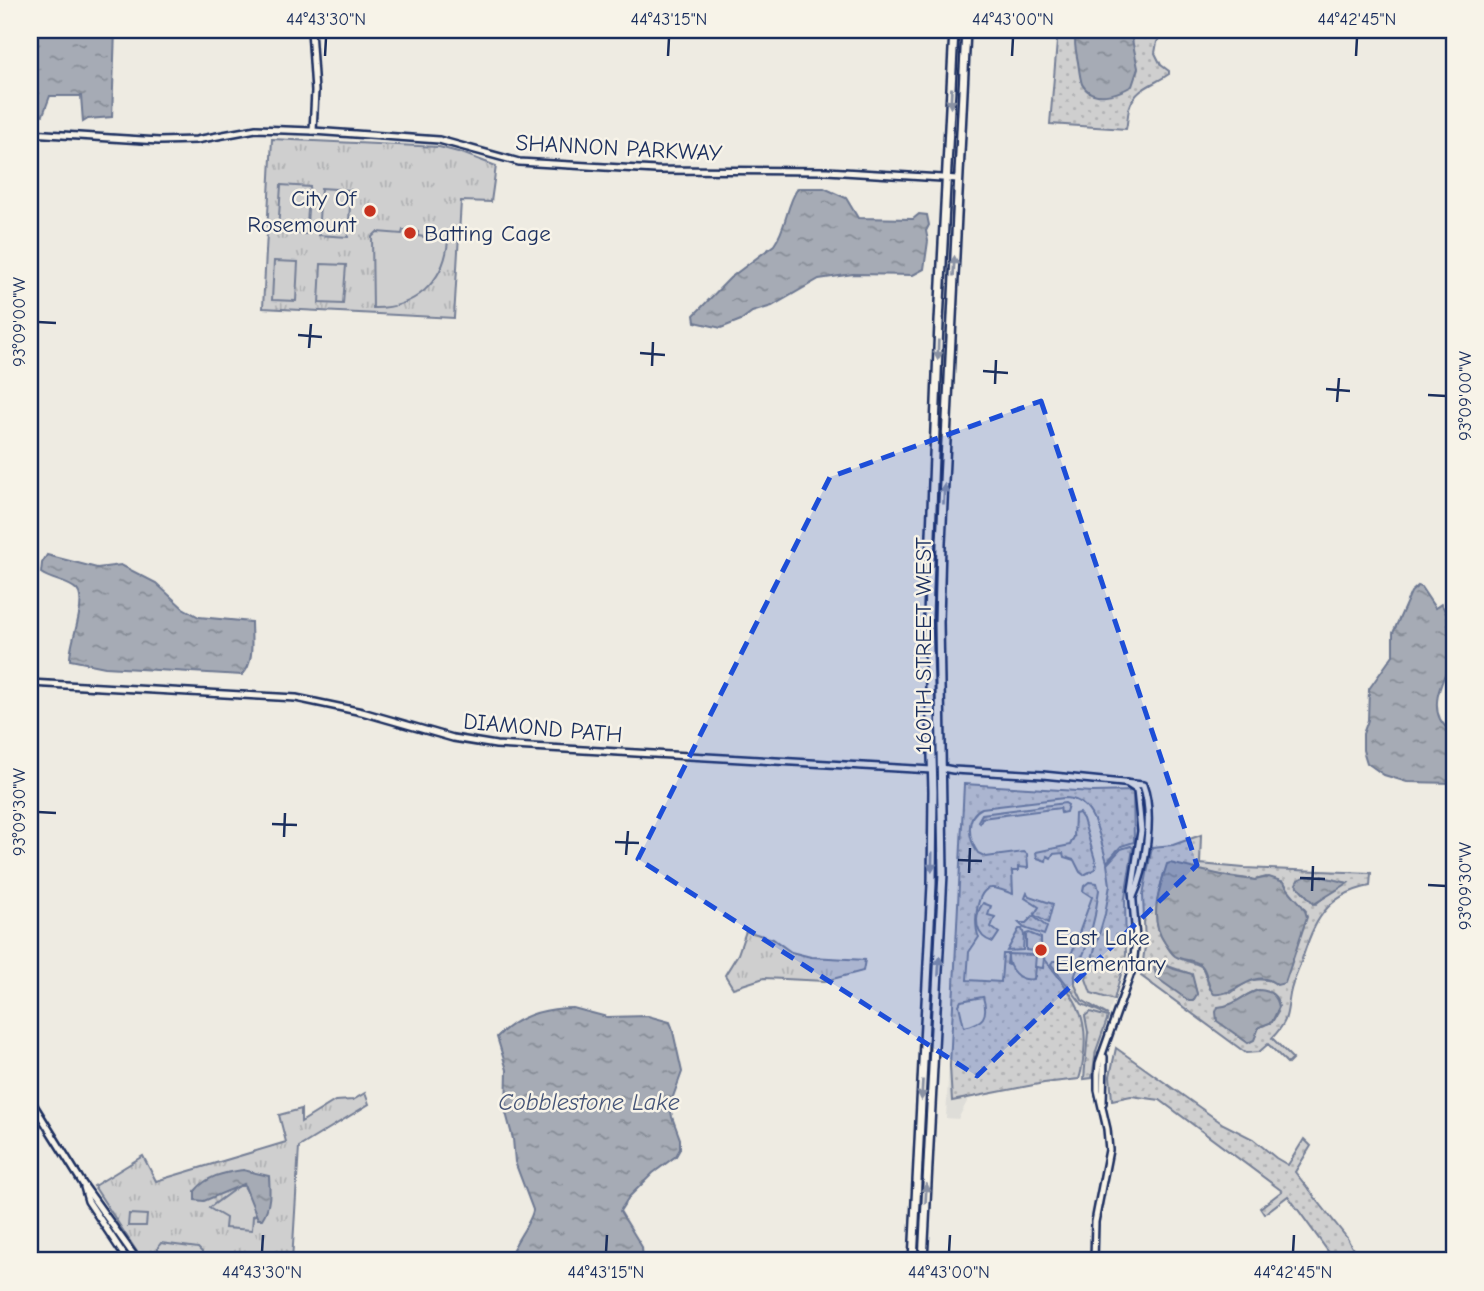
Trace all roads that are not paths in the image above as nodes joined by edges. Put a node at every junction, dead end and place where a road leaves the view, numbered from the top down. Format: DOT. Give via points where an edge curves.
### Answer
graph roads {
  1 [pos="311,30"];
  2 [pos="954,30"];
  3 [pos="966,30"];
  4 [pos="313,131"];
  5 [pos="30,133"];
  6 [pos="947,177"];
  7 [pos="958,179"];
  8 [pos="931,537"];
  9 [pos="939,618"];
  10 [pos="929,679"];
  11 [pos="30,683"];
  12 [pos="942,768"];
  13 [pos="932,770"];
  14 [pos="943,852"];
  15 [pos="30,1099"];
  16 [pos="83,1184"];
  17 [pos="128,1261"];
  18 [pos="138,1261"];
  19 [pos="913,1261"];
  20 [pos="923,1261"];
  21 [pos="1094,1261"];
  1 -- 4 [label="street"];
  2 -- 6 [label="main road, 160TH STREET WEST, one-way"];
  3 -- 7 [label="main road, 160TH STREET WEST"];
  4 -- 5 [label="street, SHANNON PARKWAY" via="256,129 165,141"];
  4 -- 6 [label="street, SHANNON PARKWAY" via="439,140 531,163 694,172 827,171"];
  6 -- 7 [label="street, SHANNON PARKWAY"];
  6 -- 8 [label="main road, 160TH STREET WEST, one-way"];
  9 -- 7 [label="main road, 160TH STREET WEST, one-way"];
  8 -- 9 [label="main road" via="937,540 935,601"];
  8 -- 10 [label="main road, 160TH STREET WEST"];
  9 -- 12 [label="main road, 160TH STREET WEST"];
  10 -- 12 [label="main road" via="934,694 937,763"];
  10 -- 13 [label="main road, 160TH STREET WEST"];
  11 -- 13 [label="street, DIAMOND PATH" via="296,698 496,745"];
  12 -- 14 [label="main road, 160TH STREET WEST"];
  12 -- 21 [label="street" via="1126,783 1137,790 1141,812 1132,890 1133,967 1099,1063 1108,1157 1095,1222"];
  13 -- 14 [label="main road" via="938,778"];
  13 -- 19 [label="main road, 160TH STREET WEST, one-way" via="931,906"];
  20 -- 14 [label="main road, 160TH STREET WEST, one-way"];
  15 -- 16 [label="street"];
  16 -- 17 [label="street" via="88,1200"];
  16 -- 18 [label="street"];
}
